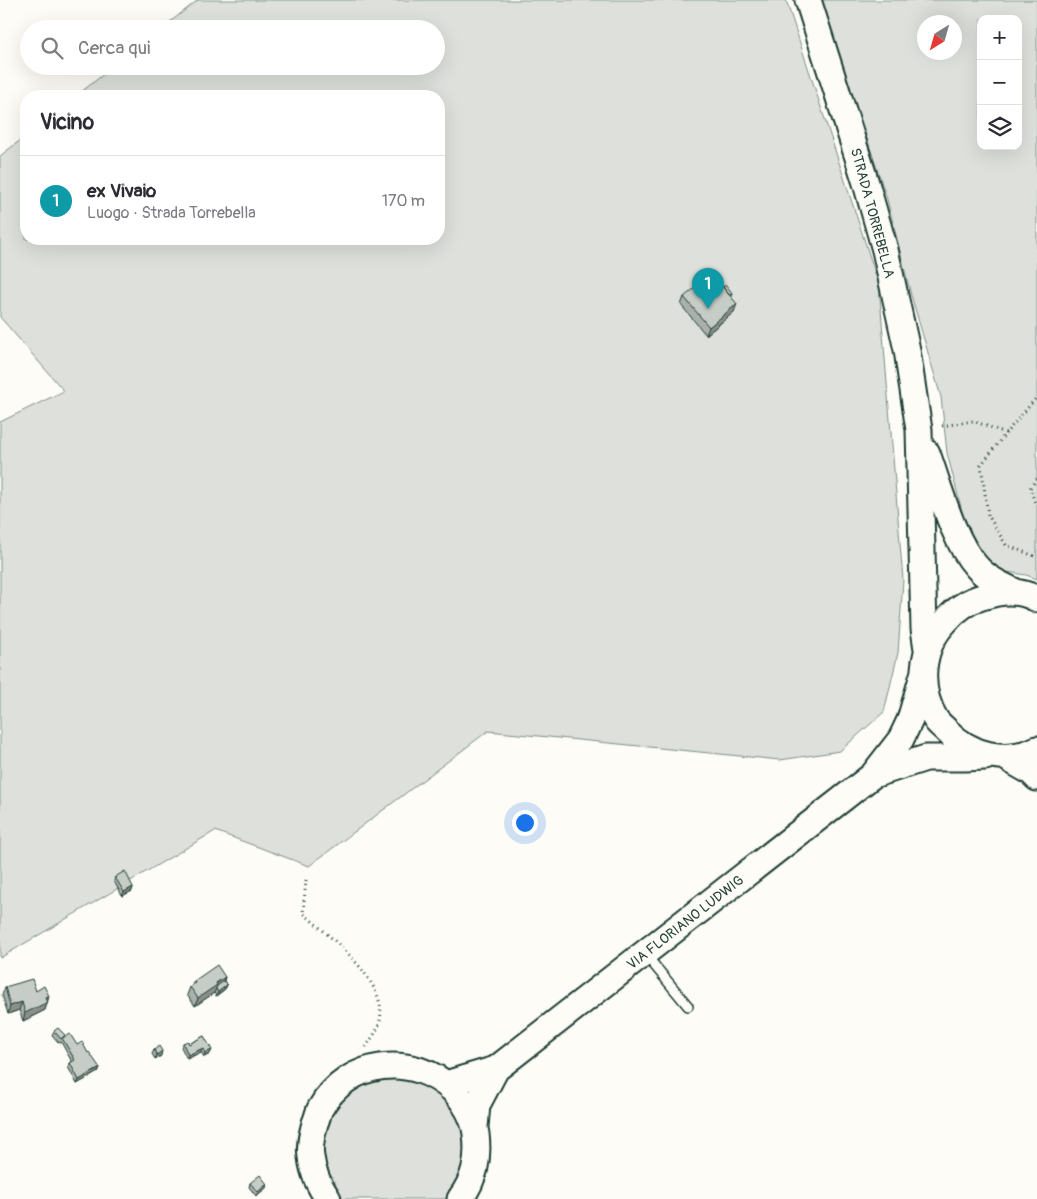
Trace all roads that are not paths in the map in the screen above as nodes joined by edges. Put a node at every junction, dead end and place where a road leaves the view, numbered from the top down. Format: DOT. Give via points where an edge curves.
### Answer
graph roads {
  1 [pos="808,0"];
  2 [pos="919,430"];
  3 [pos="1030,595"];
  4 [pos="927,649"];
  5 [pos="923,675"];
  6 [pos="1037,749"];
  7 [pos="1000,756"];
  8 [pos="873,775"];
  9 [pos="1037,778"];
  10 [pos="645,953"];
  11 [pos="688,1006"];
  12 [pos="496,1069"];
  13 [pos="446,1084"];
  14 [pos="475,1127"];
  15 [pos="313,1188"];
  16 [pos="328,1199"];
  17 [pos="460,1199"];
  1 -- 2 [label="street, STRADA TORREBELLA" via="885,250 907,350"];
  2 -- 3 [label="street" via="964,550 976,567 994,581"];
  2 -- 4 [label="street"];
  3 -- 4 [label="street" via="996,593 956,609 938,628"];
  4 -- 5 [label="street"];
  5 -- 7 [label="street" via="926,698 937,720 956,740 975,750"];
  5 -- 8 [label="street" via="901,739"];
  6 -- 7 [label="street"];
  7 -- 8 [label="street" via="926,758"];
  7 -- 9 [label="street"];
  8 -- 10 [label="street, VIA FLORIANO LUDWIG"];
  10 -- 11 [label="lane"];
  10 -- 12 [label="street, VIA FLORIANO LUDWIG"];
  12 -- 13 [label="street, VIA FLORIANO LUDWIG"];
  12 -- 14 [label="street, VIA FLORIANO LUDWIG" via="478,1105"];
  13 -- 14 [label="street" via="464,1104"];
  13 -- 15 [label="street" via="410,1067 370,1069 351,1077 332,1092 320,1110 311,1141"];
  14 -- 17 [label="street" via="478,1149 475,1171"];
  15 -- 16 [label="street"];
}
